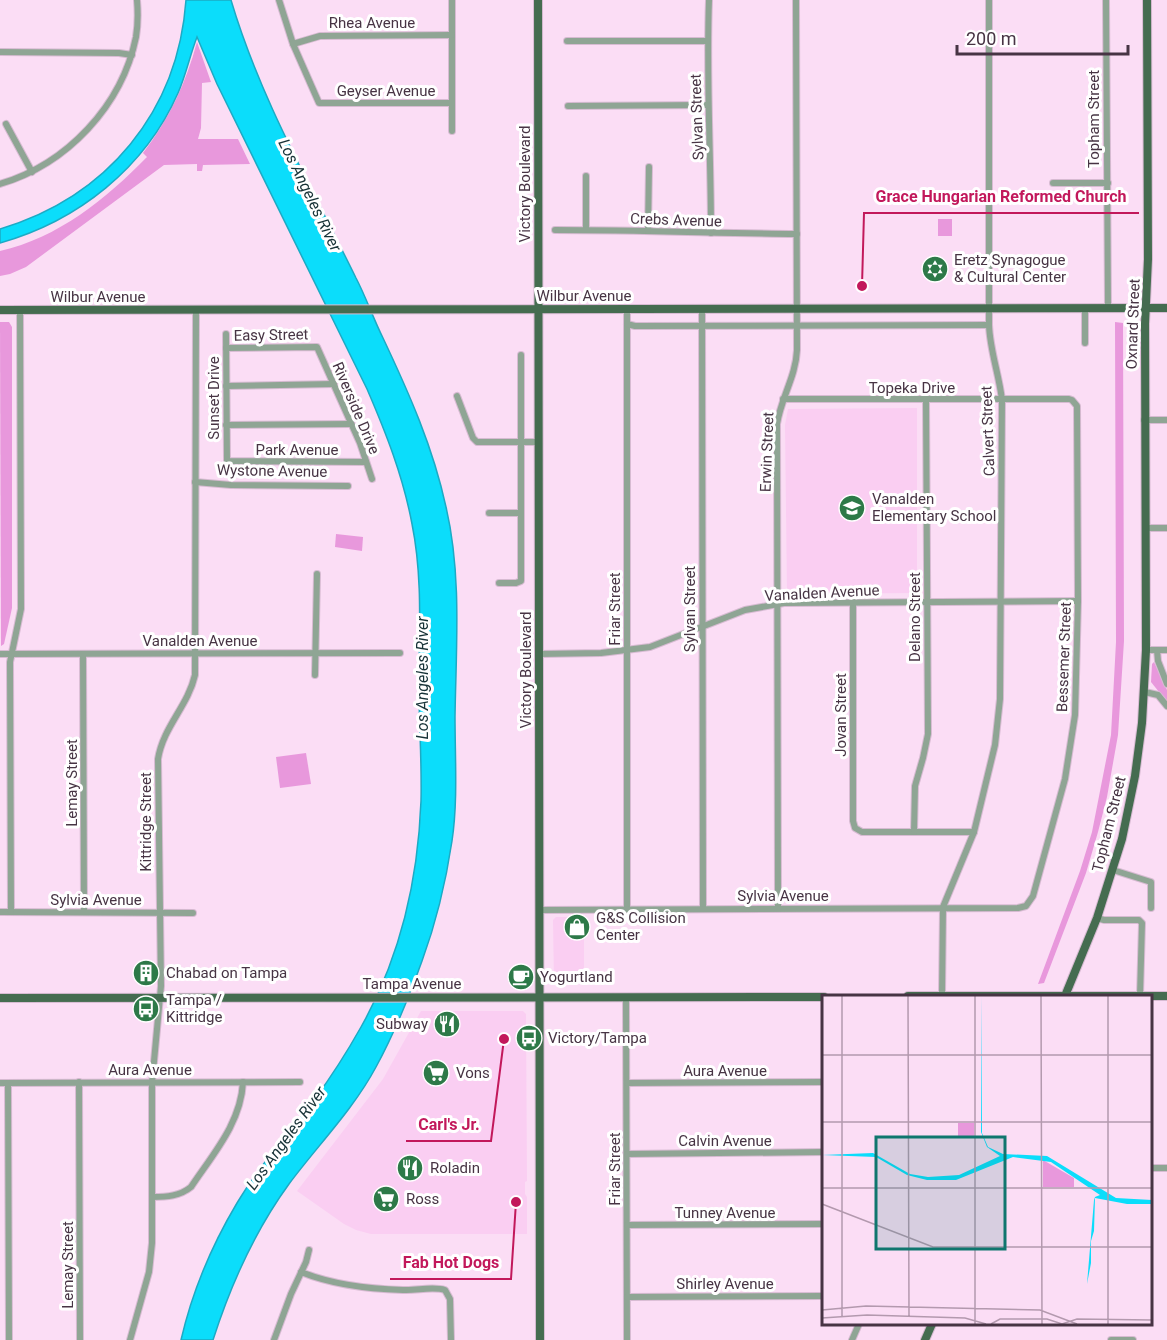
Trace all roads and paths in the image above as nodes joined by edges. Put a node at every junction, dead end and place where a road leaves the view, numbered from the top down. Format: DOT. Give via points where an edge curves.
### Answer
graph roads {
  1 [pos="137,0"];
  2 [pos="279,0"];
  3 [pos="452,0"];
  4 [pos="538,0"];
  5 [pos="709,0"];
  6 [pos="796,0"];
  7 [pos="989,0"];
  8 [pos="1106,0"];
  9 [pos="1147,0"];
  10 [pos="452,35"];
  11 [pos="707,40"];
  12 [pos="567,41"];
  13 [pos="293,44"];
  14 [pos="0,52"];
  15 [pos="132,55"];
  16 [pos="453,103"];
  17 [pos="707,105"];
  18 [pos="568,106"];
  19 [pos="6,124"];
  20 [pos="452,131"];
  21 [pos="649,167"];
  22 [pos="32,172"];
  23 [pos="586,176"];
  24 [pos="1053,183"];
  25 [pos="1108,183"];
  26 [pos="0,184"];
  27 [pos="555,230"];
  28 [pos="586,230"];
  29 [pos="648,231"];
  30 [pos="711,233"];
  31 [pos="796,234"];
  32 [pos="1147,308"];
  33 [pos="538,309"];
  34 [pos="627,309"];
  35 [pos="702,309"];
  36 [pos="797,309"];
  37 [pos="989,309"];
  38 [pos="1085,309"];
  39 [pos="1108,309"];
  40 [pos="1167,309"];
  41 [pos="0,310"];
  42 [pos="20,310"];
  43 [pos="195,310"];
  44 [pos="627,324"];
  45 [pos="702,326"];
  46 [pos="797,326"];
  47 [pos="989,326"];
  48 [pos="226,334"];
  49 [pos="1085,343"];
  50 [pos="317,347"];
  51 [pos="226,348"];
  52 [pos="520,355"];
  53 [pos="334,384"];
  54 [pos="226,386"];
  55 [pos="457,396"];
  56 [pos="783,399"];
  57 [pos="926,400"];
  58 [pos="1002,400"];
  59 [pos="1075,402"];
  60 [pos="1144,420"];
  61 [pos="1167,420"];
  62 [pos="351,424"];
  63 [pos="226,425"];
  64 [pos="521,442"];
  65 [pos="539,442"];
  66 [pos="227,461"];
  67 [pos="366,462"];
  68 [pos="372,479"];
  69 [pos="195,482"];
  70 [pos="348,486"];
  71 [pos="489,513"];
  72 [pos="521,513"];
  73 [pos="1145,528"];
  74 [pos="1167,528"];
  75 [pos="317,574"];
  76 [pos="499,583"];
  77 [pos="1002,601"];
  78 [pos="1078,601"];
  79 [pos="853,602"];
  80 [pos="926,602"];
  81 [pos="777,604"];
  82 [pos="702,627"];
  83 [pos="1146,650"];
  84 [pos="1156,650"];
  85 [pos="1167,650"];
  86 [pos="627,651"];
  87 [pos="400,653"];
  88 [pos="0,654"];
  89 [pos="11,654"];
  90 [pos="83,654"];
  91 [pos="195,654"];
  92 [pos="315,654"];
  93 [pos="539,654"];
  94 [pos="315,675"];
  95 [pos="1167,684"];
  96 [pos="1144,692"];
  97 [pos="1167,706"];
  98 [pos="914,832"];
  99 [pos="974,832"];
  100 [pos="1113,870"];
  101 [pos="1026,906"];
  102 [pos="778,908"];
  103 [pos="943,908"];
  104 [pos="1151,908"];
  105 [pos="627,909"];
  106 [pos="703,909"];
  107 [pos="540,910"];
  108 [pos="0,912"];
  109 [pos="11,912"];
  110 [pos="84,912"];
  111 [pos="159,912"];
  112 [pos="193,913"];
  113 [pos="1097,918"];
  114 [pos="942,995"];
  115 [pos="1065,995"];
  116 [pos="1140,995"];
  117 [pos="540,997"];
  118 [pos="626,997"];
  119 [pos="822,997"];
  120 [pos="0,998"];
  121 [pos="160,998"];
  122 [pos="79,1082"];
  123 [pos="243,1082"];
  124 [pos="300,1082"];
  125 [pos="822,1082"];
  126 [pos="0,1083"];
  127 [pos="8,1083"];
  128 [pos="152,1083"];
  129 [pos="627,1083"];
  130 [pos="822,1152"];
  131 [pos="627,1154"];
  132 [pos="152,1197"];
  133 [pos="822,1224"];
  134 [pos="627,1225"];
  135 [pos="309,1250"];
  136 [pos="301,1272"];
  137 [pos="822,1296"];
  138 [pos="627,1297"];
  139 [pos="858,1325"];
  140 [pos="932,1325"];
  141 [pos="9,1340"];
  142 [pos="80,1340"];
  143 [pos="130,1340"];
  144 [pos="274,1340"];
  145 [pos="450,1340"];
  146 [pos="540,1340"];
  147 [pos="627,1340"];
  148 [pos="852,1340"];
  149 [pos="928,1340"];
  150 [pos="1111,1340"];
  151 [pos="1133,1340"];
  1 -- 15 [label="street"];
  2 -- 13 [label="street"];
  3 -- 10 [label="street"];
  4 -- 33 [label="main road, Victory Boulevard"];
  5 -- 11 [label="street, Sylvan Street"];
  6 -- 31 [label="street, Erwin Street"];
  7 -- 37 [label="street, Calvert Street"];
  8 -- 25 [label="street, Topham Street"];
  9 -- 32 [label="main road, Oxnard Street"];
  10 -- 13 [label="street, Rhea Avenue" via="320,36"];
  10 -- 16 [label="street"];
  11 -- 12 [label="street"];
  11 -- 17 [label="street, Sylvan Street"];
  13 -- 16 [label="street, Geyser Avenue" via="319,103"];
  14 -- 15 [label="street"];
  15 -- 22 [label="street" via="117,91 91,126"];
  16 -- 20 [label="street"];
  17 -- 18 [label="street"];
  17 -- 30 [label="street, Sylvan Street"];
  19 -- 22 [label="street"];
  21 -- 29 [label="street"];
  22 -- 26 [label="street"];
  23 -- 28 [label="street"];
  24 -- 25 [label="street"];
  25 -- 39 [label="street, Topham Street"];
  27 -- 28 [label="street, Crebs Avenue"];
  28 -- 29 [label="street, Crebs Avenue"];
  29 -- 30 [label="street, Crebs Avenue"];
  30 -- 31 [label="street, Crebs Avenue"];
  31 -- 36 [label="street, Erwin Street"];
  32 -- 39 [label="main road, Wilbur Avenue"];
  32 -- 40 [label="main road, Wilbur Avenue"];
  32 -- 60 [label="main road, Oxnard Street"];
  33 -- 34 [label="main road, Wilbur Avenue"];
  33 -- 43 [label="main road, Wilbur Avenue"];
  33 -- 65 [label="main road, Victory Boulevard"];
  34 -- 35 [label="main road, Wilbur Avenue"];
  34 -- 44 [label="street, Friar Street"];
  35 -- 36 [label="main road, Wilbur Avenue"];
  35 -- 45 [label="street, Sylvan Street"];
  36 -- 37 [label="main road, Wilbur Avenue"];
  36 -- 46 [label="street, Erwin Street"];
  37 -- 38 [label="main road, Wilbur Avenue"];
  37 -- 47 [label="street, Calvert Street"];
  38 -- 39 [label="main road, Wilbur Avenue"];
  38 -- 49 [label="street"];
  41 -- 42 [label="main road, Wilbur Avenue"];
  42 -- 43 [label="main road, Wilbur Avenue"];
  42 -- 89 [label="street" via="21,609"];
  43 -- 69 [label="street, Kittridge Street"];
  44 -- 45 [label="street, Wilbur Avenue"];
  44 -- 86 [label="street, Friar Street"];
  45 -- 46 [label="street, Wilbur Avenue"];
  45 -- 82 [label="street, Sylvan Street"];
  46 -- 47 [label="street, Wilbur Avenue"];
  46 -- 56 [label="street, Erwin Street" via="797,357"];
  47 -- 58 [label="street, Calvert Street"];
  48 -- 51 [label="street, Sunset Drive"];
  50 -- 51 [label="street, Easy Street"];
  50 -- 53 [label="street, Riverside Drive"];
  51 -- 54 [label="street, Sunset Drive"];
  52 -- 64 [label="street"];
  53 -- 54 [label="street"];
  53 -- 62 [label="street, Riverside Drive"];
  54 -- 63 [label="street, Sunset Drive"];
  55 -- 64 [label="street" via="477,442"];
  56 -- 57 [label="street, Topeka Drive"];
  56 -- 81 [label="street, Erwin Street" via="777,424"];
  57 -- 58 [label="street, Topeka Drive"];
  57 -- 80 [label="street, Delano Street"];
  58 -- 59 [label="street, Topeka Drive"];
  58 -- 77 [label="street, Calvert Street"];
  59 -- 78 [label="street, Bessemer Street"];
  60 -- 61 [label="street"];
  60 -- 73 [label="main road, Oxnard Street"];
  62 -- 63 [label="street"];
  62 -- 67 [label="street, Riverside Drive"];
  63 -- 66 [label="street, Sunset Drive"];
  64 -- 65 [label="street"];
  64 -- 72 [label="street"];
  65 -- 93 [label="main road, Victory Boulevard"];
  66 -- 67 [label="street, Park Avenue"];
  67 -- 68 [label="street, Riverside Drive"];
  69 -- 70 [label="street, Wystone Avenue"];
  69 -- 91 [label="street, Kittridge Street"];
  71 -- 72 [label="street"];
  72 -- 76 [label="street" via="521,581"];
  73 -- 74 [label="street"];
  73 -- 83 [label="main road, Oxnard Street"];
  75 -- 92 [label="street"];
  77 -- 78 [label="street, Vanalden Avenue"];
  77 -- 80 [label="street, Vanalden Avenue"];
  77 -- 99 [label="street, Calvert Street" via="995,745"];
  78 -- 101 [label="street, Bessemer Street" via="1077,695 1071,747 1033,896"];
  79 -- 80 [label="street, Vanalden Avenue"];
  79 -- 81 [label="street, Vanalden Avenue"];
  79 -- 98 [label="street, Jovan Street" via="855,828 862,832"];
  80 -- 98 [label="street, Delano Street" via="928,734 915,786"];
  81 -- 82 [label="street, Vanalden Avenue" via="745,610"];
  81 -- 102 [label="street, Erwin Street"];
  82 -- 86 [label="street, Vanalden Avenue" via="665,642"];
  82 -- 106 [label="street, Sylvan Street"];
  83 -- 84 [label="street"];
  83 -- 96 [label="main road, Topham Street"];
  84 -- 85 [label="street"];
  84 -- 95 [label="street"];
  86 -- 93 [label="street, Vanalden Avenue"];
  86 -- 105 [label="street, Friar Street"];
  87 -- 92 [label="street, Vanalden Avenue"];
  88 -- 89 [label="street, Vanalden Avenue"];
  89 -- 90 [label="street, Vanalden Avenue"];
  89 -- 109 [label="street"];
  90 -- 91 [label="street, Vanalden Avenue"];
  90 -- 110 [label="street, Lemay Street"];
  91 -- 92 [label="street, Vanalden Avenue"];
  91 -- 111 [label="street, Kittridge Street" via="192,688 165,734 158,759"];
  92 -- 94 [label="street"];
  93 -- 107 [label="main road, Victory Boulevard"];
  96 -- 97 [label="street" via="1158,695"];
  96 -- 100 [label="main road, Topham Street" via="1130,808"];
  98 -- 99 [label="street"];
  99 -- 103 [label="street, Calvert Street"];
  100 -- 104 [label="street" via="1151,882"];
  100 -- 113 [label="main road, Topham Street"];
  101 -- 103 [label="street, Sylvia Avenue"];
  102 -- 103 [label="street, Sylvia Avenue"];
  102 -- 106 [label="street, Sylvia Avenue"];
  103 -- 114 [label="street, Calvert Street"];
  105 -- 106 [label="street, Sylvia Avenue"];
  105 -- 107 [label="street, Sylvia Avenue"];
  107 -- 117 [label="main road, Victory Boulevard"];
  108 -- 109 [label="street, Sylvia Avenue"];
  109 -- 110 [label="street, Sylvia Avenue"];
  110 -- 111 [label="street, Sylvia Avenue"];
  111 -- 112 [label="street, Sylvia Avenue"];
  111 -- 121 [label="street, Kittridge Street"];
  113 -- 115 [label="main road, Topham Street"];
  113 -- 116 [label="street" via="1142,923"];
  117 -- 118 [label="main road, Tampa Avenue"];
  117 -- 121 [label="main road, Tampa Avenue"];
  117 -- 146 [label="main road, Victory Boulevard"];
  118 -- 119 [label="main road, Tampa Avenue"];
  118 -- 129 [label="street, Friar Street"];
  120 -- 121 [label="main road, Tampa Avenue"];
  121 -- 128 [label="street, Kittridge Street"];
  122 -- 127 [label="street, Aura Avenue"];
  122 -- 128 [label="street, Aura Avenue"];
  122 -- 142 [label="street, Lemay Street"];
  123 -- 124 [label="street, Aura Avenue"];
  123 -- 128 [label="street, Aura Avenue"];
  123 -- 132 [label="street" via="232,1126 191,1187 174,1196"];
  125 -- 129 [label="street, Aura Avenue"];
  126 -- 127 [label="street, Aura Avenue"];
  127 -- 141 [label="street"];
  128 -- 132 [label="street, Kittridge Street"];
  129 -- 131 [label="street, Friar Street"];
  130 -- 131 [label="street, Calvin Avenue"];
  131 -- 134 [label="street, Friar Street"];
  132 -- 143 [label="street, Kittridge Street" via="152,1254"];
  133 -- 134 [label="street, Tunney Avenue"];
  134 -- 138 [label="street, Friar Street"];
  135 -- 136 [label="street"];
  136 -- 144 [label="street"];
  136 -- 145 [label="street" via="358,1286 445,1290 450,1299"];
  137 -- 138 [label="street, Shirley Avenue"];
  138 -- 147 [label="street, Friar Street"];
  139 -- 148 [label="street"];
  140 -- 149 [label="main road"];
  150 -- 151 [label="street"];
}
